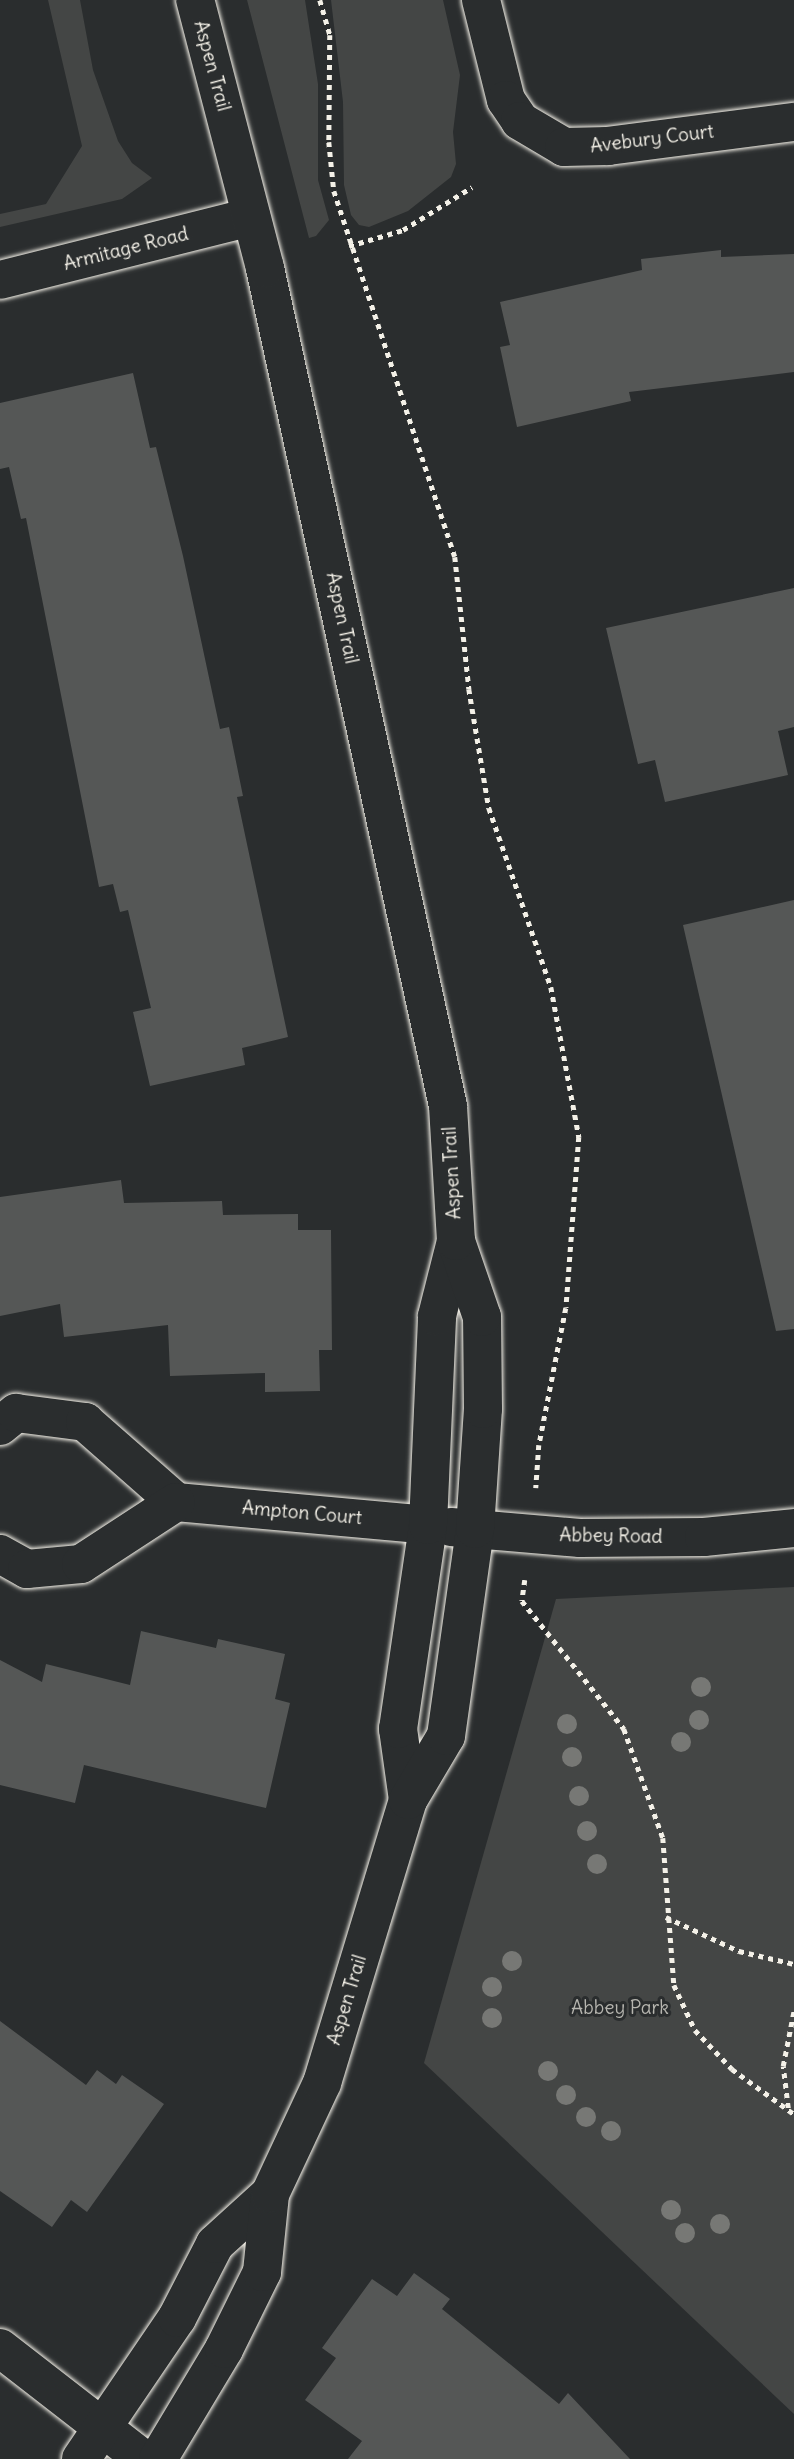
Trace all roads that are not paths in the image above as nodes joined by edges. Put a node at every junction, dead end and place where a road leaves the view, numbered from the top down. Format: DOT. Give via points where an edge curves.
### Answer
graph roads {
  1 [pos="195,0"];
  2 [pos="481,0"];
  3 [pos="794,122"];
  4 [pos="251,217"];
  5 [pos="0,280"];
  6 [pos="456,1241"];
  7 [pos="0,1426"];
  8 [pos="177,1502"];
  9 [pos="428,1525"];
  10 [pos="794,1528"];
  11 [pos="475,1529"];
  12 [pos="0,1554"];
  13 [pos="408,1800"];
  14 [pos="270,2194"];
  15 [pos="0,2348"];
  16 [pos="103,2429"];
  17 [pos="81,2459"];
  18 [pos="143,2459"];
  19 [pos="158,2459"];
  1 -- 4 [label="street, Aspen Trail"];
  2 -- 3 [label="street, Avebury Court" via="506,100 520,121 564,147 608,146"];
  4 -- 5 [label="street, Armitage Road"];
  4 -- 6 [label="street, Aspen Trail" via="448,1106"];
  6 -- 9 [label="street, Aspen Trail" via="437,1316"];
  6 -- 11 [label="street, Aspen Trail" via="482,1317 483,1409"];
  7 -- 8 [label="street" via="16,1413 85,1423"];
  8 -- 9 [label="street, Ampton Court"];
  8 -- 12 [label="street" via="81,1564 27,1569"];
  9 -- 11 [label="street, Abbey Road"];
  9 -- 13 [label="street, Aspen Trail" via="398,1729"];
  10 -- 11 [label="street, Abbey Road" via="704,1537"];
  11 -- 13 [label="street, Aspen Trail" via="446,1737"];
  13 -- 14 [label="street, Aspen Trail" via="322,2083"];
  14 -- 16 [label="street, Aspen Trail" via="215,2244 177,2318"];
  14 -- 19 [label="street, Aspen Trail" via="262,2272 224,2349"];
  15 -- 16 [label="street"];
  16 -- 17 [label="street, Aspen Trail"];
  16 -- 18 [label="street"];
}
